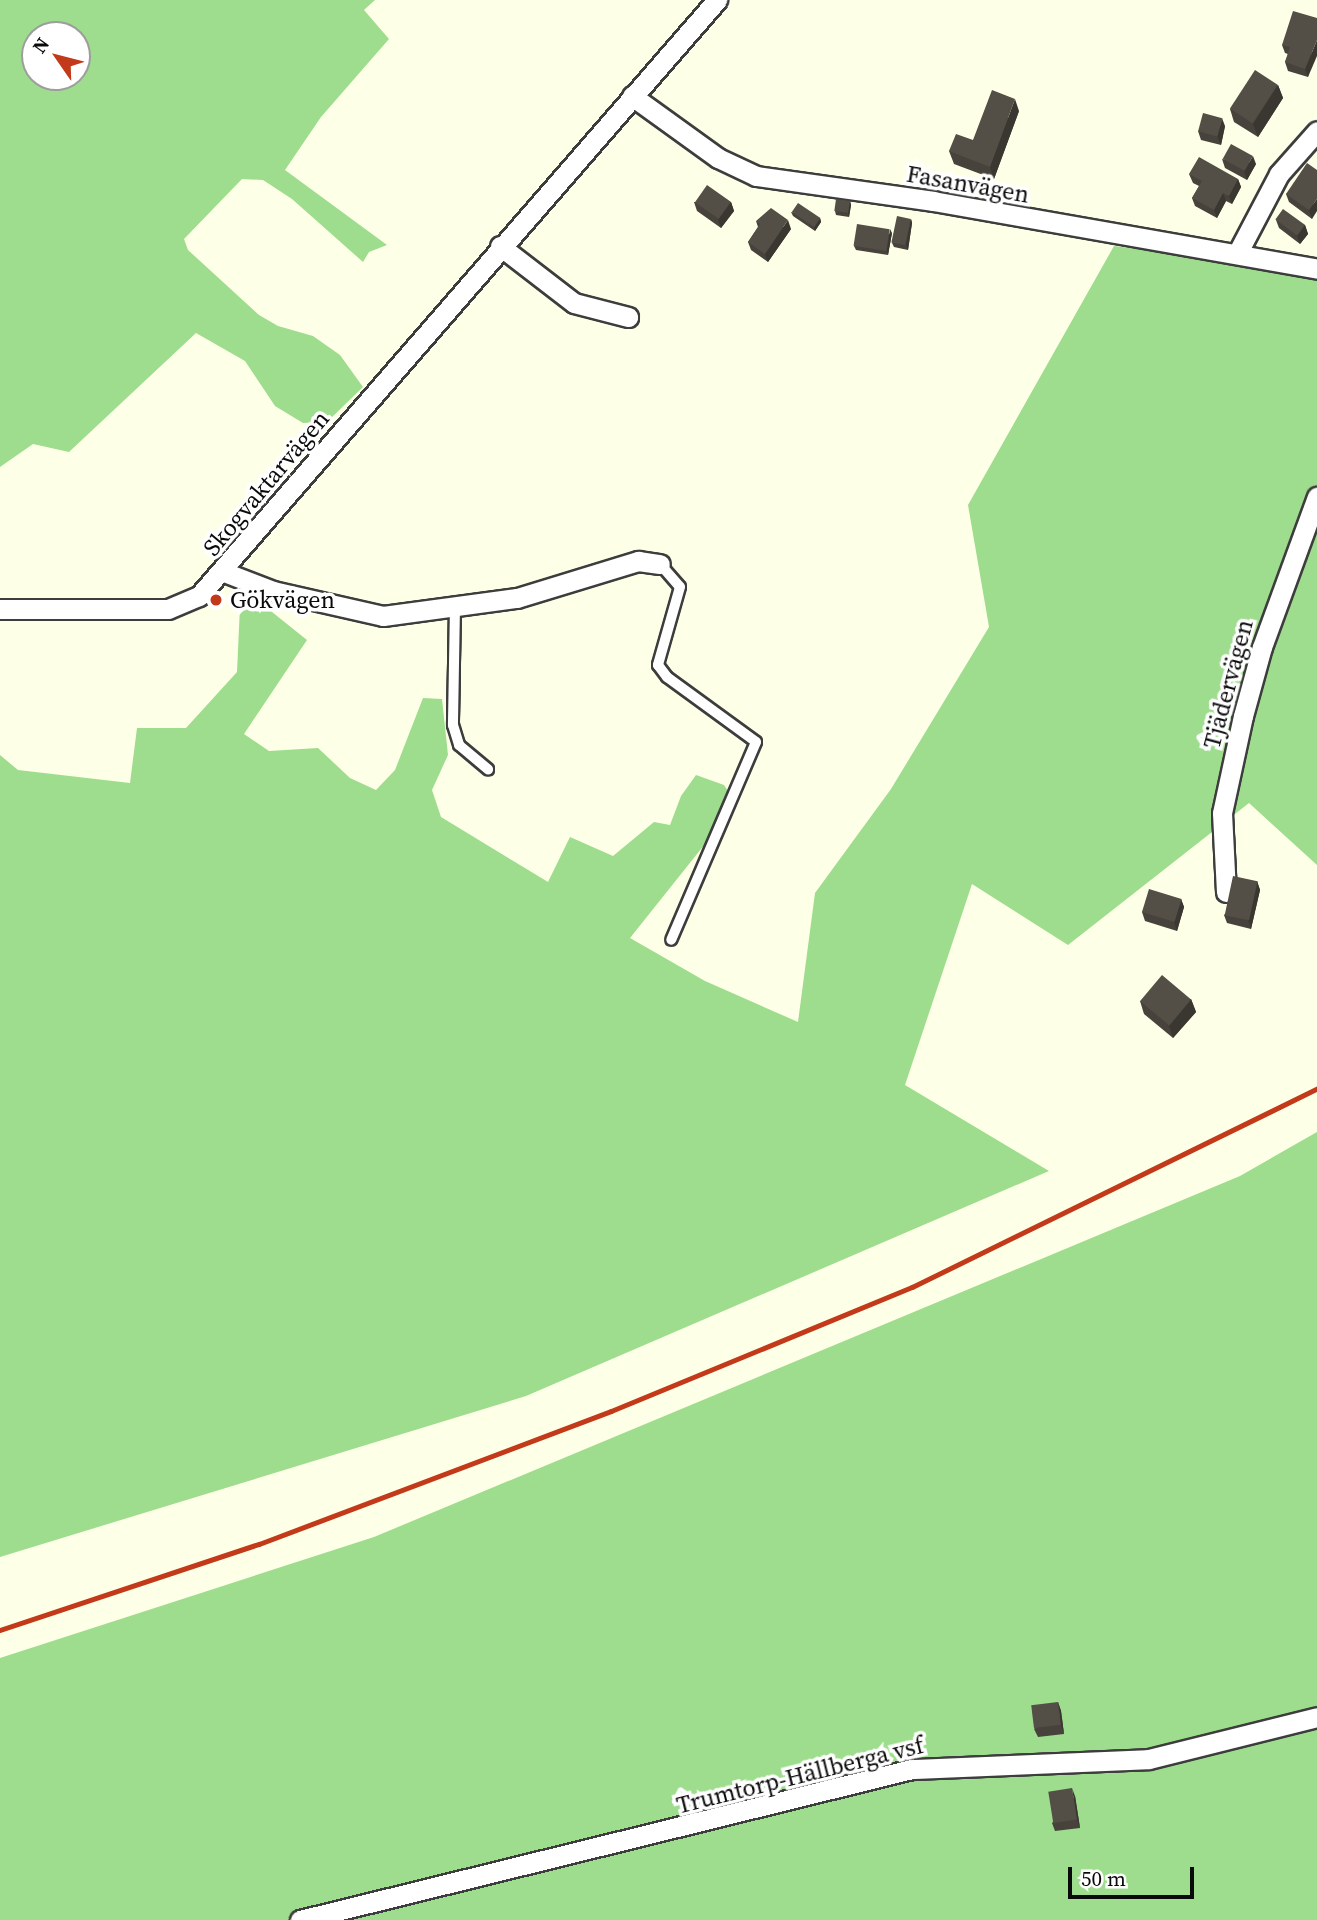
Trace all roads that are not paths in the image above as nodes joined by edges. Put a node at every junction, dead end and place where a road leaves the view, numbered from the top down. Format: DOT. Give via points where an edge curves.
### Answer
graph roads {
  1 [pos="716,0"];
  2 [pos="632,96"];
  3 [pos="1317,131"];
  4 [pos="500,246"];
  5 [pos="1237,254"];
  6 [pos="1317,269"];
  7 [pos="628,317"];
  8 [pos="1317,496"];
  9 [pos="660,564"];
  10 [pos="224,572"];
  11 [pos="455,605"];
  12 [pos="0,609"];
  13 [pos="488,769"];
  14 [pos="1226,892"];
  15 [pos="671,940"];
  16 [pos="1317,1717"];
  17 [pos="300,1920"];
  1 -- 2 [label="street, Skogvaktarvägen"];
  2 -- 4 [label="street, Skogvaktarvägen"];
  2 -- 5 [label="street, Fasanvägen" via="718,158 756,176"];
  3 -- 5 [label="street" via="1279,174"];
  4 -- 7 [label="street" via="574,303"];
  4 -- 10 [label="street, Skogvaktarvägen"];
  5 -- 6 [label="street, Fasanvägen"];
  8 -- 14 [label="street, Tjädervägen" via="1270,622 1243,716 1222,813"];
  9 -- 11 [label="street" via="638,561 551,591"];
  9 -- 15 [label="lane" via="680,587 658,665 667,677 756,742"];
  10 -- 11 [label="street" via="273,591 383,616"];
  10 -- 12 [label="street, Skogvaktarvägen" via="199,597 167,609"];
  11 -- 13 [label="lane" via="453,725 459,745"];
  16 -- 17 [label="street, Trumtorp-Hällberga vsf" via="1149,1759 912,1769 684,1829"];
}
